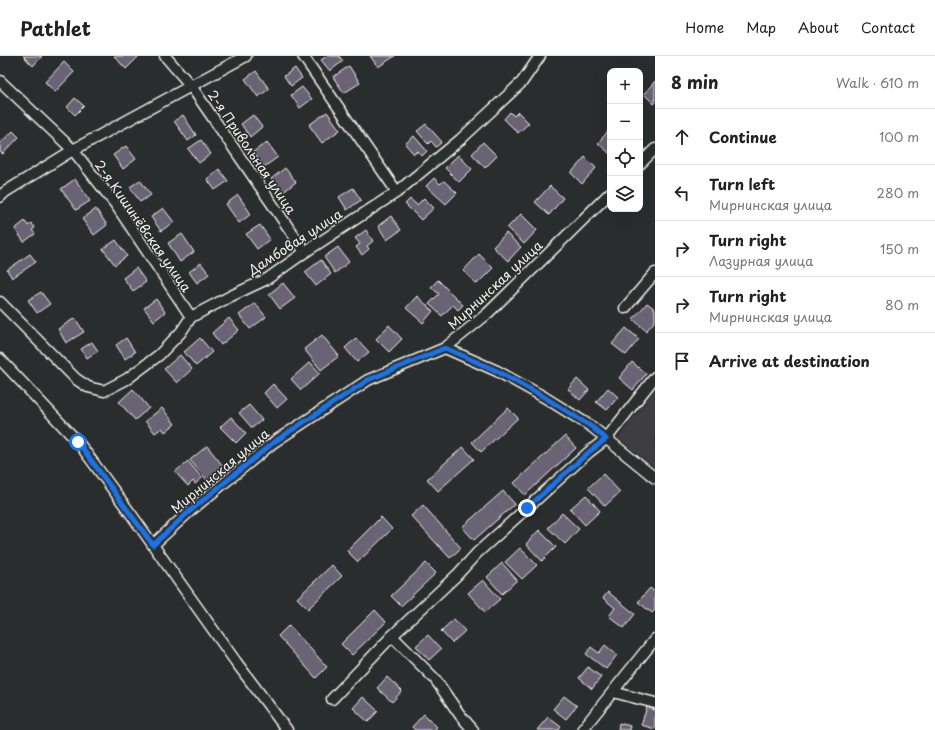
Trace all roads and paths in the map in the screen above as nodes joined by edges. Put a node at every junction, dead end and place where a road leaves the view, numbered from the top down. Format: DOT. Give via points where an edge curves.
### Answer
graph roads {
  1 [pos="165,56"];
  2 [pos="246,56"];
  3 [pos="303,56"];
  4 [pos="540,56"];
  5 [pos="0,81"];
  6 [pos="191,86"];
  7 [pos="655,149"];
  8 [pos="73,150"];
  9 [pos="643,161"];
  10 [pos="397,192"];
  11 [pos="607,196"];
  12 [pos="0,197"];
  13 [pos="305,252"];
  14 [pos="655,273"];
  15 [pos="0,302"];
  16 [pos="625,308"];
  17 [pos="191,317"];
  18 [pos="445,348"];
  19 [pos="0,359"];
  20 [pos="655,377"];
  21 [pos="606,439"];
  22 [pos="655,478"];
  23 [pos="153,545"];
  24 [pos="392,636"];
  25 [pos="655,639"];
  26 [pos="613,692"];
  27 [pos="332,699"];
  28 [pos="655,703"];
  29 [pos="287,730"];
  30 [pos="473,730"];
  31 [pos="582,730"];
  1 -- 6 [label="street, 2-я Привольная улица"];
  2 -- 6 [label="street"];
  3 -- 10 [label="street"];
  4 -- 10 [label="street, Дамбовая улица" via="522,82 461,139"];
  5 -- 8 [label="street, 2-я Кишинёвская улица"];
  6 -- 8 [label="street"];
  6 -- 13 [label="street, 2-я Привольная улица"];
  7 -- 9 [label="street"];
  8 -- 12 [label="street"];
  8 -- 17 [label="street, 2-я Кишинёвская улица" via="116,205"];
  10 -- 13 [label="street, Дамбовая улица"];
  11 -- 18 [label="street, Мирнинская улица" via="487,314"];
  13 -- 17 [label="street, Дамбовая улица" via="267,279"];
  14 -- 16 [label="street"];
  15 -- 17 [label="street, Дамбовая улица" via="76,379 88,387 104,391 127,379 159,355 181,332"];
  18 -- 21 [label="street" via="497,371 568,412"];
  18 -- 23 [label="street, Мирнинская улица" via="368,380 274,442"];
  19 -- 23 [label="street" via="78,442"];
  20 -- 21 [label="street"];
  21 -- 22 [label="street"];
  21 -- 24 [label="street" via="478,553"];
  23 -- 29 [label="street"];
  24 -- 27 [label="street"];
  24 -- 30 [label="street" via="435,678"];
  25 -- 26 [label="street"];
  26 -- 28 [label="street"];
  26 -- 31 [label="street"];
}
